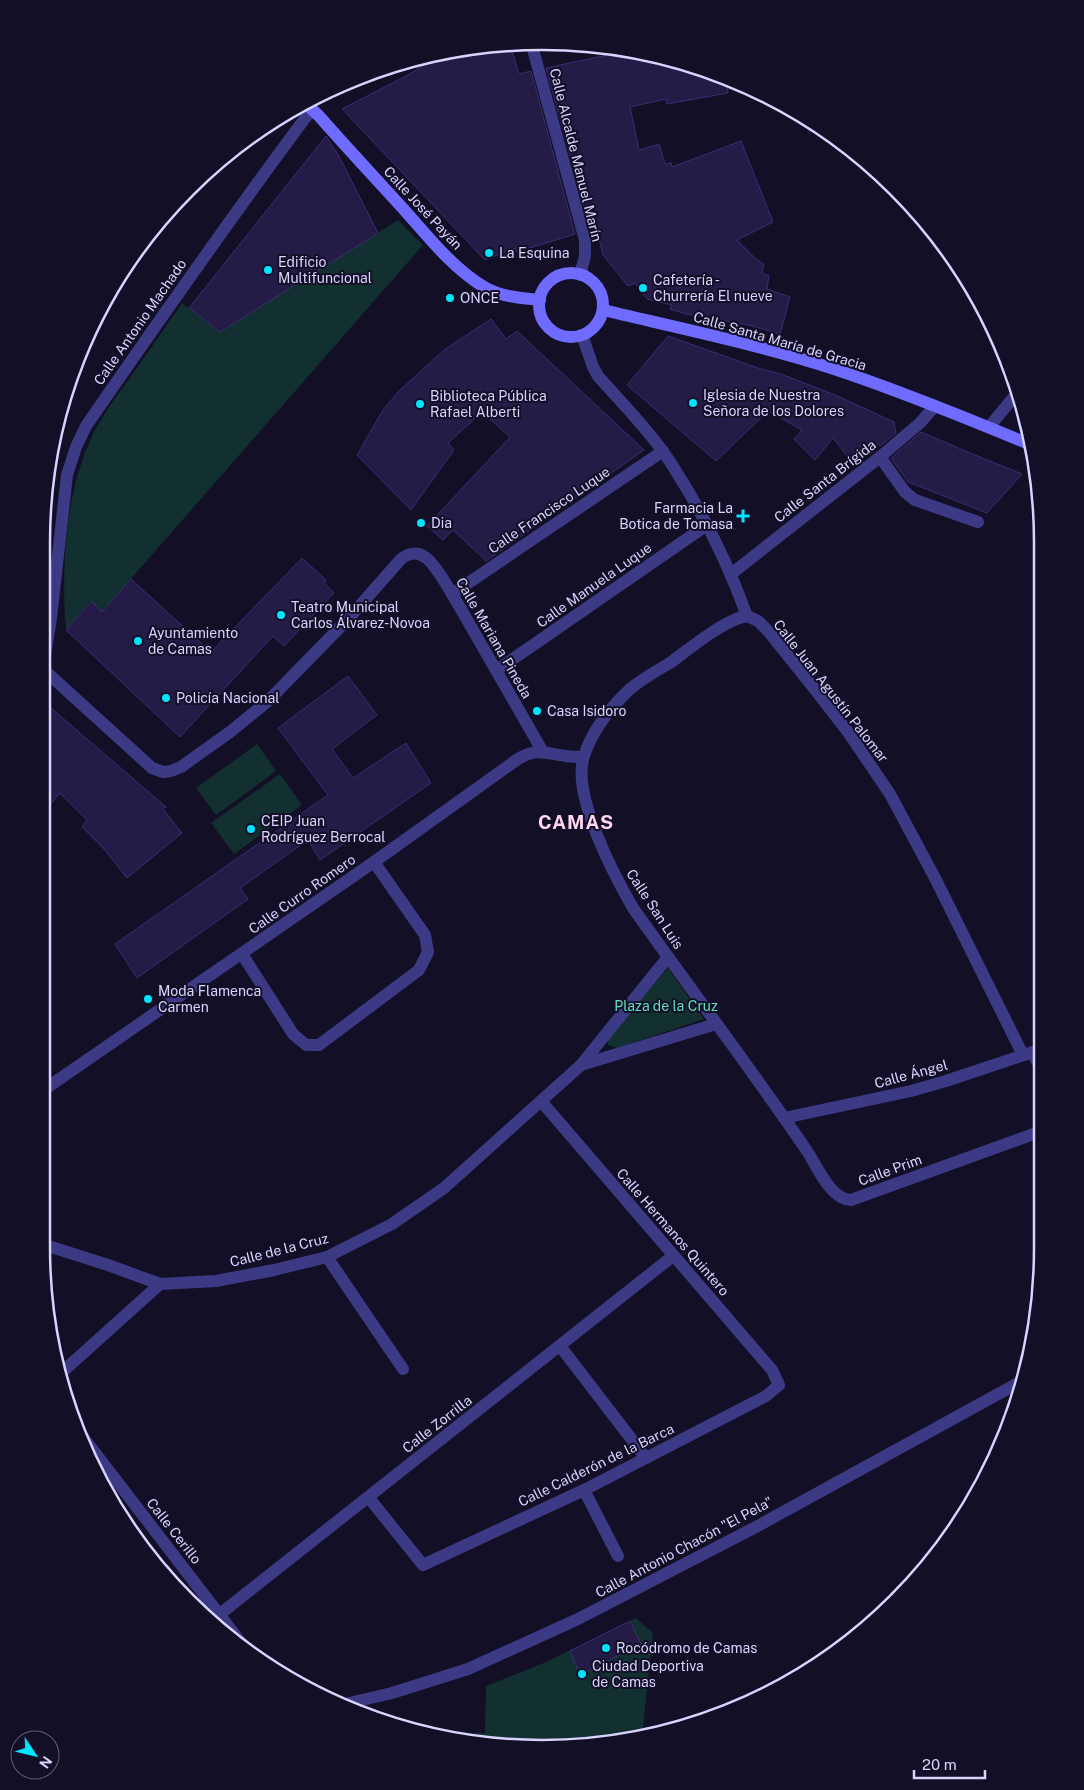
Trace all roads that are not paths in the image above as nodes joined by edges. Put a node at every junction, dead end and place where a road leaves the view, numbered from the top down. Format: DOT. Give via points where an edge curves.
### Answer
graph roads {
  1 [pos="537,50"];
  2 [pos="311,108"];
  3 [pos="306,111"];
  4 [pos="580,275"];
  5 [pos="540,300"];
  6 [pos="603,310"];
  7 [pos="582,336"];
  8 [pos="1012,399"];
  9 [pos="934,407"];
  10 [pos="989,427"];
  11 [pos="1024,442"];
  12 [pos="663,451"];
  13 [pos="880,457"];
  14 [pos="978,522"];
  15 [pos="707,525"];
  16 [pos="731,574"];
  17 [pos="452,594"];
  18 [pos="747,616"];
  19 [pos="50,624"];
  20 [pos="497,670"];
  21 [pos="50,675"];
  22 [pos="543,752"];
  23 [pos="583,757"];
  24 [pos="374,862"];
  25 [pos="242,954"];
  26 [pos="668,958"];
  27 [pos="716,1024"];
  28 [pos="1032,1052"];
  29 [pos="580,1064"];
  30 [pos="50,1086"];
  31 [pos="541,1101"];
  32 [pos="784,1118"];
  33 [pos="1034,1134"];
  34 [pos="50,1247"];
  35 [pos="673,1256"];
  36 [pos="327,1257"];
  37 [pos="160,1284"];
  38 [pos="560,1346"];
  39 [pos="65,1369"];
  40 [pos="403,1369"];
  41 [pos="779,1385"];
  42 [pos="1014,1385"];
  43 [pos="94,1452"];
  44 [pos="646,1458"];
  45 [pos="584,1490"];
  46 [pos="369,1498"];
  47 [pos="618,1556"];
  48 [pos="220,1614"];
  49 [pos="231,1629"];
  50 [pos="352,1702"];
  1 -- 4 [label="street, Calle Alcalde Manuel Marín" via="585,240"];
  2 -- 5 [label="street, Calle José Payán" via="456,265 496,292"];
  3 -- 19 [label="street, Calle Antonio Machado" via="86,426 67,475"];
  4 -- 5 [label="street" via="554,278 547,284"];
  4 -- 6 [label="street" via="595,284"];
  5 -- 7 [label="street" via="539,310 547,327 563,337"];
  6 -- 7 [label="street" via="596,326"];
  6 -- 9 [label="street, Calle Santa María de Gracia" via="822,366"];
  7 -- 12 [label="street" via="598,376"];
  8 -- 10 [label="street"];
  9 -- 10 [label="street, Calle Santa María de Gracia"];
  9 -- 13 [label="street, Calle Santa Brígida"];
  10 -- 11 [label="street, Calle Santa María de Gracia"];
  12 -- 15 [label="street"];
  12 -- 17 [label="street, Calle Francisco Luque"];
  13 -- 14 [label="street" via="905,492 916,500"];
  13 -- 16 [label="street, Calle Santa Brígida"];
  15 -- 16 [label="street"];
  15 -- 20 [label="street, Calle Manuela Luque"];
  16 -- 18 [label="street"];
  17 -- 20 [label="street, Calle Mariana Pineda"];
  17 -- 21 [label="street, Calle Mariana Pineda" via="426,557 409,553 268,701 172,771 152,768"];
  18 -- 23 [label="street, Calle San Luis" via="722,627 630,689 610,711"];
  18 -- 28 [label="street, Calle Juan Agustín Palomar" via="768,631 813,687 890,794"];
  20 -- 22 [label="street, Calle Mariana Pineda"];
  22 -- 23 [label="street, Calle Curro Romero"];
  22 -- 24 [label="street, Calle Curro Romero" via="518,759"];
  23 -- 26 [label="street, Calle San Luis" via="585,796 593,823 624,893"];
  24 -- 25 [label="street, Calle Curro Romero"];
  24 -- 25 [label="street" via="424,934 428,952 419,970 319,1045 306,1045 293,1034"];
  25 -- 30 [label="street, Calle Curro Romero"];
  26 -- 27 [label="street, Calle San Luis"];
  26 -- 29 [label="street, Calle de la Cruz"];
  27 -- 29 [label="street, Calle de la Cruz"];
  27 -- 32 [label="street, Calle San Luis"];
  28 -- 32 [label="street, Calle Ángel" via="911,1091"];
  29 -- 31 [label="street, Calle de la Cruz"];
  31 -- 35 [label="street, Calle Hermanos Quintero"];
  31 -- 36 [label="street, Calle de la Cruz" via="444,1188 392,1224"];
  32 -- 33 [label="street, Calle Prim" via="833,1191 844,1200"];
  34 -- 37 [label="street, Calle de la Cruz"];
  35 -- 38 [label="street, Calle Zorrilla"];
  35 -- 41 [label="street, Calle Hermanos Quintero" via="772,1370"];
  36 -- 37 [label="street, Calle de la Cruz" via="216,1280"];
  36 -- 40 [label="street"];
  37 -- 39 [label="street"];
  38 -- 44 [label="street"];
  38 -- 46 [label="street, Calle Zorrilla"];
  41 -- 44 [label="street, Calle Calderón de la Barca" via="766,1396"];
  42 -- 50 [label="street, Calle Antonio Chacón \"El Pela\"" via="754,1528 578,1619 468,1669"];
  43 -- 48 [label="street, Calle Cerillo"];
  44 -- 45 [label="street, Calle Calderón de la Barca"];
  45 -- 46 [label="street, Calle Calderón de la Barca" via="423,1565"];
  45 -- 47 [label="street"];
  46 -- 48 [label="street, Calle Zorrilla"];
  48 -- 49 [label="street, Calle Cerillo"];
}
